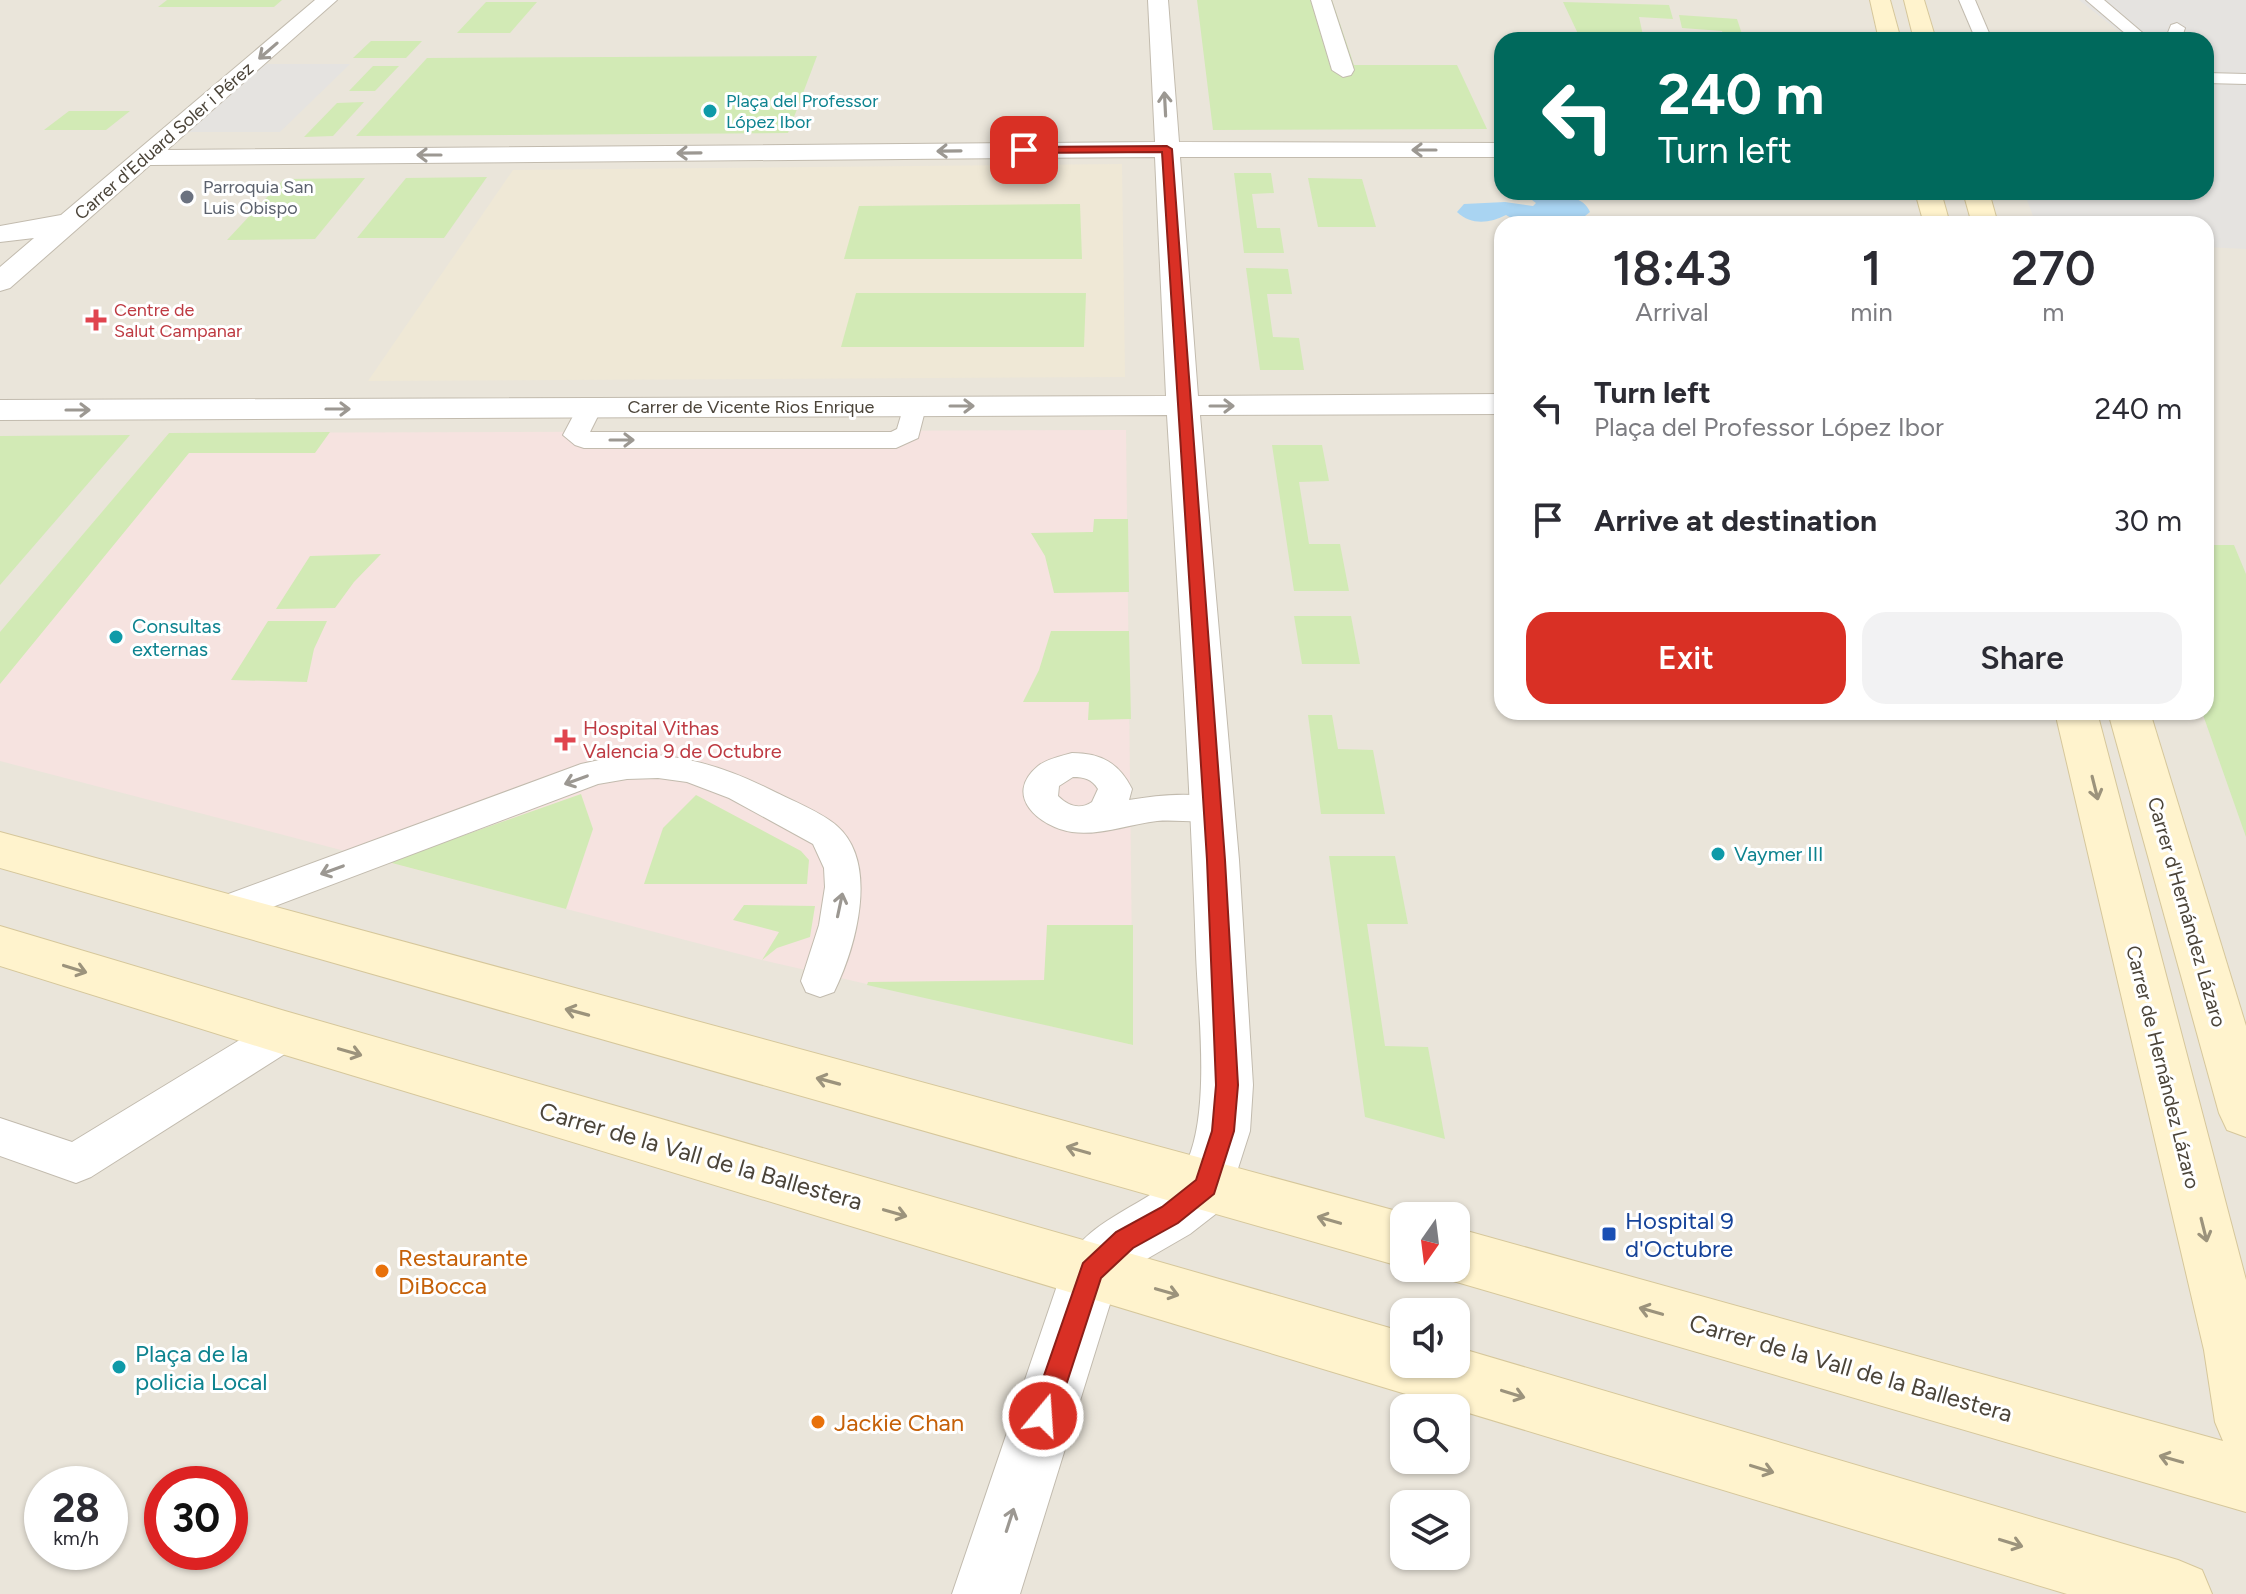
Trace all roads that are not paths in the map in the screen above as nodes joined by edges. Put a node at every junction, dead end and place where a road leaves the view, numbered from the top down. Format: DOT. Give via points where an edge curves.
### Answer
graph roads {
  1 [pos="327,0"];
  2 [pos="1158,0"];
  3 [pos="1321,0"];
  4 [pos="1880,0"];
  5 [pos="1914,0"];
  6 [pos="1967,0"];
  7 [pos="2094,0"];
  8 [pos="1888,32"];
  9 [pos="1923,32"];
  10 [pos="1981,32"];
  11 [pos="2133,32"];
  12 [pos="1343,70"];
  13 [pos="2214,77"];
  14 [pos="2246,79"];
  15 [pos="1167,149"];
  16 [pos="1494,150"];
  17 [pos="145,158"];
  18 [pos="73,220"];
  19 [pos="0,234"];
  20 [pos="0,249"];
  21 [pos="27,259"];
  22 [pos="0,282"];
  23 [pos="1494,404"];
  24 [pos="1183,406"];
  25 [pos="0,410"];
  26 [pos="2078,720"];
  27 [pos="2131,720"];
  28 [pos="1105,773"];
  29 [pos="1161,808"];
  30 [pos="1212,809"];
  31 [pos="1091,818"];
  32 [pos="0,850"];
  33 [pos="217,913"];
  34 [pos="0,946"];
  35 [pos="820,981"];
  36 [pos="285,1033"];
  37 [pos="2246,1113"];
  38 [pos="0,1137"];
  39 [pos="1206,1187"];
  40 [pos="1390,1237"];
  41 [pos="1470,1260"];
  42 [pos="1091,1271"];
  43 [pos="1390,1358"];
  44 [pos="1458,1378"];
  45 [pos="2246,1422"];
  46 [pos="2246,1480"];
  47 [pos="986,1594"];
  48 [pos="2178,1594"];
  1 -- 17 [label="street, Carrer d'Eduard Soler i Pérez, one-way"];
  15 -- 2 [label="street, one-way"];
  3 -- 12 [label="street"];
  4 -- 8 [label="street"];
  5 -- 9 [label="street"];
  6 -- 10 [label="lane"];
  7 -- 11 [label="lane"];
  13 -- 14 [label="lane"];
  16 -- 15 [label="street, one-way"];
  15 -- 17 [label="street, one-way"];
  15 -- 24 [label="street"];
  17 -- 18 [label="street, Carrer d'Eduard Soler i Pérez"];
  18 -- 19 [label="street"];
  18 -- 21 [label="street, Carrer d'Eduard Soler i Pérez"];
  20 -- 21 [label="street"];
  21 -- 22 [label="street, Carrer d'Eduard Soler i Pérez"];
  24 -- 23 [label="street, Carrer de Vicente Rios Enrique, one-way"];
  25 -- 24 [label="street, Carrer de Vicente Rios Enrique, one-way"];
  24 -- 30 [label="street"];
  26 -- 45 [label="street, Carrer de Hernández Lázaro, one-way" via="2234,1350"];
  27 -- 37 [label="street, Carrer d'Hernández Lázaro"];
  28 -- 29 [label="lane"];
  28 -- 31 [label="lane" via="1115,798"];
  28 -- 31 [label="lane" via="1072,765 1050,774 1040,790 1055,815"];
  29 -- 30 [label="lane"];
  29 -- 31 [label="lane"];
  30 -- 39 [label="street" via="1227,1085 1223,1131"];
  32 -- 33 [label="street"];
  35 -- 33 [label="lane, one-way" via="844,887 837,848 825,835 718,779 651,763 593,773"];
  39 -- 33 [label="street, one-way"];
  34 -- 36 [label="street, Carrer de la Vall de la Ballestera, one-way"];
  36 -- 38 [label="lane" via="76,1163"];
  36 -- 42 [label="street, Carrer de la Vall de la Ballestera, one-way"];
  40 -- 39 [label="street, one-way"];
  39 -- 42 [label="street" via="1125,1240"];
  46 -- 41 [label="street, Carrer de la Vall de la Ballestera, one-way"];
  42 -- 43 [label="street, Carrer de la Vall de la Ballestera, one-way"];
  47 -- 42 [label="street, one-way"];
  44 -- 48 [label="street, one-way"];
}
